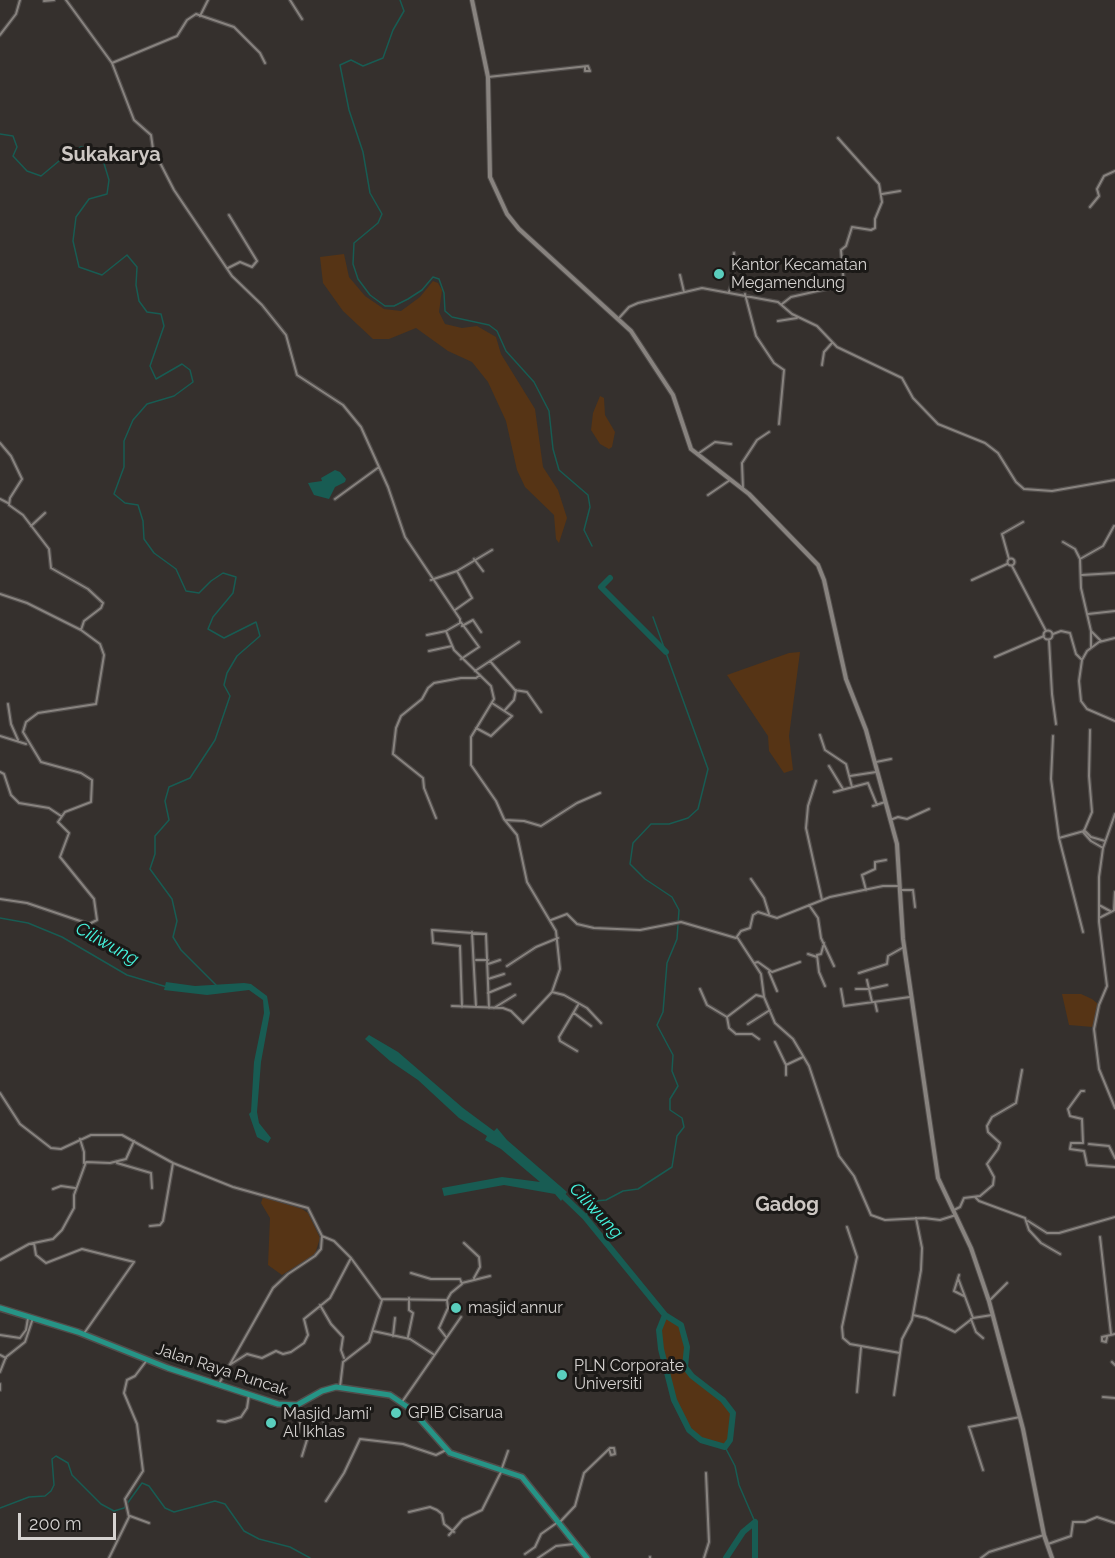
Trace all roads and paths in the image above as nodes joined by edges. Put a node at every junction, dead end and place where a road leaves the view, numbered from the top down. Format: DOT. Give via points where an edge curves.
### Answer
graph roads {
  1 [pos="20,0"];
  2 [pos="54,0"];
  3 [pos="66,0"];
  4 [pos="208,0"];
  5 [pos="290,0"];
  6 [pos="472,0"];
  7 [pos="44,1"];
  8 [pos="200,16"];
  9 [pos="302,19"];
  10 [pos="0,35"];
  11 [pos="112,63"];
  12 [pos="265,63"];
  13 [pos="585,67"];
  14 [pos="488,77"];
  15 [pos="838,138"];
  16 [pos="1115,171"];
  17 [pos="900,190"];
  18 [pos="881,194"];
  19 [pos="1090,207"];
  20 [pos="229,215"];
  21 [pos="734,254"];
  22 [pos="228,268"];
  23 [pos="680,275"];
  24 [pos="684,292"];
  25 [pos="729,292"];
  26 [pos="745,294"];
  27 [pos="782,304"];
  28 [pos="800,317"];
  29 [pos="619,318"];
  30 [pos="778,321"];
  31 [pos="832,343"];
  32 [pos="822,365"];
  33 [pos="779,424"];
  34 [pos="769,432"];
  35 [pos="0,443"];
  36 [pos="731,444"];
  37 [pos="697,455"];
  38 [pos="379,467"];
  39 [pos="731,480"];
  40 [pos="1115,480"];
  41 [pos="743,489"];
  42 [pos="708,495"];
  43 [pos="0,498"];
  44 [pos="335,499"];
  45 [pos="8,503"];
  46 [pos="45,513"];
  47 [pos="1023,522"];
  48 [pos="31,526"];
  49 [pos="1114,526"];
  50 [pos="1063,542"];
  51 [pos="492,550"];
  52 [pos="1009,559"];
  53 [pos="1080,559"];
  54 [pos="474,560"];
  55 [pos="1007,564"];
  56 [pos="1012,566"];
  57 [pos="457,571"];
  58 [pos="483,572"];
  59 [pos="1115,573"];
  60 [pos="1082,575"];
  61 [pos="431,580"];
  62 [pos="972,580"];
  63 [pos="1,596"];
  64 [pos="455,610"];
  65 [pos="1115,610"];
  66 [pos="1087,614"];
  67 [pos="460,621"];
  68 [pos="462,626"];
  69 [pos="81,630"];
  70 [pos="446,631"];
  71 [pos="1046,631"];
  72 [pos="1091,631"];
  73 [pos="481,632"];
  74 [pos="1053,634"];
  75 [pos="426,635"];
  76 [pos="1044,636"];
  77 [pos="1115,638"];
  78 [pos="1049,640"];
  79 [pos="519,642"];
  80 [pos="1101,642"];
  81 [pos="452,646"];
  82 [pos="1091,648"];
  83 [pos="429,651"];
  84 [pos="995,657"];
  85 [pos="461,659"];
  86 [pos="1082,660"];
  87 [pos="490,661"];
  88 [pos="475,671"];
  89 [pos="480,675"];
  90 [pos="516,690"];
  91 [pos="492,703"];
  92 [pos="8,704"];
  93 [pos="505,710"];
  94 [pos="541,712"];
  95 [pos="1115,721"];
  96 [pos="1056,724"];
  97 [pos="476,729"];
  98 [pos="1090,730"];
  99 [pos="820,735"];
  100 [pos="0,736"];
  101 [pos="1053,736"];
  102 [pos="18,740"];
  103 [pos="28,745"];
  104 [pos="891,759"];
  105 [pos="875,763"];
  106 [pos="829,766"];
  107 [pos="877,771"];
  108 [pos="0,772"];
  109 [pos="850,776"];
  110 [pos="816,781"];
  111 [pos="852,787"];
  112 [pos="843,789"];
  113 [pos="834,792"];
  114 [pos="600,794"];
  115 [pos="885,802"];
  116 [pos="929,809"];
  117 [pos="1115,814"];
  118 [pos="61,816"];
  119 [pos="436,818"];
  120 [pos="505,820"];
  121 [pos="890,820"];
  122 [pos="1084,831"];
  123 [pos="1059,838"];
  124 [pos="1105,841"];
  125 [pos="1103,848"];
  126 [pos="886,860"];
  127 [pos="751,879"];
  128 [pos="900,888"];
  129 [pos="866,890"];
  130 [pos="1115,892"];
  131 [pos="0,899"];
  132 [pos="822,900"];
  133 [pos="809,905"];
  134 [pos="1099,905"];
  135 [pos="915,907"];
  136 [pos="1113,910"];
  137 [pos="769,914"];
  138 [pos="1099,918"];
  139 [pos="551,920"];
  140 [pos="472,932"];
  141 [pos="1083,932"];
  142 [pos="737,937"];
  143 [pos="558,938"];
  144 [pos="824,943"];
  145 [pos="904,947"];
  146 [pos="808,954"];
  147 [pos="817,957"];
  148 [pos="474,960"];
  149 [pos="488,960"];
  150 [pos="500,960"];
  151 [pos="800,962"];
  152 [pos="754,963"];
  153 [pos="488,964"];
  154 [pos="507,966"];
  155 [pos="834,966"];
  156 [pos="769,972"];
  157 [pos="859,973"];
  158 [pos="504,974"];
  159 [pos="488,979"];
  160 [pos="867,980"];
  161 [pos="510,984"];
  162 [pos="887,985"];
  163 [pos="825,986"];
  164 [pos="700,989"];
  165 [pos="841,989"];
  166 [pos="856,989"];
  167 [pos="869,989"];
  168 [pos="777,991"];
  169 [pos="552,992"];
  170 [pos="488,993"];
  171 [pos="515,995"];
  172 [pos="764,997"];
  173 [pos="911,997"];
  174 [pos="874,1002"];
  175 [pos="578,1005"];
  176 [pos="452,1006"];
  177 [pos="462,1007"];
  178 [pos="476,1007"];
  179 [pos="489,1008"];
  180 [pos="494,1008"];
  181 [pos="770,1010"];
  182 [pos="877,1011"];
  183 [pos="573,1013"];
  184 [pos="727,1017"];
  185 [pos="600,1023"];
  186 [pos="748,1024"];
  187 [pos="591,1026"];
  188 [pos="759,1039"];
  189 [pos="775,1042"];
  190 [pos="577,1051"];
  191 [pos="803,1057"];
  192 [pos="786,1065"];
  193 [pos="1022,1070"];
  194 [pos="786,1075"];
  195 [pos="1084,1091"];
  196 [pos="0,1093"];
  197 [pos="1115,1108"];
  198 [pos="80,1139"];
  199 [pos="134,1141"];
  200 [pos="1089,1144"];
  201 [pos="1115,1158"];
  202 [pos="114,1162"];
  203 [pos="173,1163"];
  204 [pos="83,1166"];
  205 [pos="1115,1167"];
  206 [pos="75,1188"];
  207 [pos="152,1188"];
  208 [pos="53,1189"];
  209 [pos="975,1197"];
  210 [pos="955,1212"];
  211 [pos="1115,1217"];
  212 [pos="916,1218"];
  213 [pos="1028,1221"];
  214 [pos="150,1226"];
  215 [pos="847,1227"];
  216 [pos="322,1236"];
  217 [pos="1100,1237"];
  218 [pos="34,1243"];
  219 [pos="464,1243"];
  220 [pos="1060,1254"];
  221 [pos="351,1258"];
  222 [pos="0,1260"];
  223 [pos="411,1274"];
  224 [pos="490,1276"];
  225 [pos="474,1278"];
  226 [pos="462,1283"];
  227 [pos="1007,1283"];
  228 [pos="964,1296"];
  229 [pos="409,1298"];
  230 [pos="382,1300"];
  231 [pos="447,1300"];
  232 [pos="989,1301"];
  233 [pos="320,1305"];
  234 [pos="0,1308"];
  235 [pos="913,1315"];
  236 [pos="992,1315"];
  237 [pos="30,1317"];
  238 [pos="461,1317"];
  239 [pos="395,1318"];
  240 [pos="972,1318"];
  241 [pos="373,1331"];
  242 [pos="83,1334"];
  243 [pos="1113,1334"];
  244 [pos="0,1335"];
  245 [pos="393,1336"];
  246 [pos="447,1337"];
  247 [pos="1107,1337"];
  248 [pos="407,1338"];
  249 [pos="983,1338"];
  250 [pos="861,1347"];
  251 [pos="900,1353"];
  252 [pos="434,1354"];
  253 [pos="0,1355"];
  254 [pos="6,1359"];
  255 [pos="345,1359"];
  256 [pos="147,1360"];
  257 [pos="231,1364"];
  258 [pos="0,1372"];
  259 [pos="0,1384"];
  260 [pos="218,1385"];
  261 [pos="340,1386"];
  262 [pos="0,1390"];
  263 [pos="856,1392"];
  264 [pos="249,1395"];
  265 [pos="894,1395"];
  266 [pos="1103,1397"];
  267 [pos="1115,1398"];
  268 [pos="402,1402"];
  269 [pos="290,1406"];
  270 [pos="302,1412"];
  271 [pos="314,1417"];
  272 [pos="1020,1417"];
  273 [pos="218,1421"];
  274 [pos="323,1434"];
  275 [pos="297,1437"];
  276 [pos="609,1449"];
  277 [pos="446,1450"];
  278 [pos="508,1451"];
  279 [pos="302,1456"];
  280 [pos="502,1469"];
  281 [pos="983,1470"];
  282 [pos="706,1473"];
  283 [pos="326,1501"];
  284 [pos="409,1512"];
  285 [pos="130,1516"];
  286 [pos="559,1522"];
  287 [pos="149,1523"];
  288 [pos="1115,1523"];
  289 [pos="454,1532"];
  290 [pos="449,1535"];
  291 [pos="1044,1535"];
  292 [pos="1048,1544"];
  293 [pos="577,1545"];
  294 [pos="525,1554"];
  295 [pos="109,1558"];
  296 [pos="538,1558"];
  297 [pos="587,1558"];
  298 [pos="704,1558"];
  299 [pos="981,1558"];
  300 [pos="1052,1558"];
  1 -- 10 [label="street" via="16,14"];
  2 -- 7 [label="street"];
  3 -- 11 [label="street"];
  4 -- 8 [label="street"];
  5 -- 9 [label="street"];
  6 -- 14 [label="street"];
  8 -- 11 [label="street" via="195,14 187,20 177,36"];
  8 -- 12 [label="street" via="234,27"];
  11 -- 22 [label="street" via="134,120 151,135 153,149 174,190"];
  13 -- 14 [label="street"];
  14 -- 29 [label="street" via="489,168 497,198 519,229"];
  15 -- 18 [label="street" via="876,180"];
  16 -- 19 [label="street" via="1104,176 1097,189 1099,196"];
  17 -- 18 [label="street"];
  18 -- 27 [label="street" via="875,228 852,226 846,246 841,248 844,285 791,297"];
  20 -- 22 [label="street" via="257,261 252,267 241,262"];
  21 -- 25 [label="street"];
  22 -- 38 [label="street" via="286,335 300,379 343,405 354,417"];
  23 -- 24 [label="street"];
  24 -- 25 [label="street" via="705,288"];
  24 -- 29 [label="street" via="636,304"];
  25 -- 26 [label="street"];
  26 -- 27 [label="street"];
  26 -- 33 [label="street" via="756,336 774,363 784,370"];
  27 -- 28 [label="street"];
  28 -- 30 [label="street"];
  28 -- 31 [label="street" via="817,326"];
  29 -- 37 [label="street" via="640,342 673,396 685,435"];
  31 -- 32 [label="street" via="824,352"];
  31 -- 40 [label="street" via="902,378 913,398 937,422 994,449 1026,490 1052,491"];
  34 -- 41 [label="street" via="757,440 742,462"];
  35 -- 45 [label="street" via="22,479"];
  36 -- 37 [label="street" via="715,442"];
  37 -- 39 [label="street"];
  38 -- 44 [label="street"];
  38 -- 61 [label="street" via="403,534"];
  39 -- 41 [label="street"];
  39 -- 42 [label="street"];
  41 -- 105 [label="street" via="818,565 846,679"];
  43 -- 45 [label="street"];
  45 -- 48 [label="street"];
  46 -- 48 [label="street"];
  47 -- 52 [label="street" via="1002,534"];
  48 -- 69 [label="street" via="48,549 51,568 103,603 84,621"];
  49 -- 53 [label="street" via="1103,546"];
  50 -- 53 [label="street" via="1075,549"];
  51 -- 54 [label="street"];
  52 -- 55 [label="street"];
  52 -- 56 [label="street" via="1014,561"];
  53 -- 60 [label="street"];
  54 -- 57 [label="street"];
  54 -- 58 [label="street"];
  55 -- 56 [label="street"];
  55 -- 62 [label="street"];
  56 -- 71 [label="street"];
  57 -- 61 [label="street"];
  57 -- 64 [label="street" via="472,598"];
  59 -- 60 [label="street"];
  60 -- 66 [label="street"];
  61 -- 64 [label="street"];
  63 -- 69 [label="street" via="24,602"];
  64 -- 67 [label="street"];
  65 -- 66 [label="street"];
  66 -- 72 [label="street"];
  67 -- 68 [label="street"];
  67 -- 70 [label="street"];
  68 -- 73 [label="street" via="473,620"];
  68 -- 85 [label="street" via="479,647"];
  69 -- 103 [label="street" via="104,651 97,703 34,715 23,732"];
  70 -- 75 [label="street"];
  70 -- 81 [label="street"];
  71 -- 74 [label="street"];
  71 -- 76 [label="street"];
  72 -- 80 [label="street"];
  72 -- 82 [label="street"];
  74 -- 78 [label="street"];
  74 -- 86 [label="street" via="1070,633 1076,654"];
  76 -- 78 [label="street"];
  76 -- 84 [label="street"];
  77 -- 80 [label="street"];
  78 -- 96 [label="street"];
  79 -- 87 [label="street"];
  80 -- 82 [label="street"];
  81 -- 83 [label="street"];
  81 -- 85 [label="street"];
  82 -- 86 [label="street"];
  85 -- 88 [label="street"];
  86 -- 95 [label="street" via="1081,701 1091,712"];
  87 -- 88 [label="street"];
  87 -- 90 [label="street"];
  88 -- 89 [label="street"];
  89 -- 91 [label="street" via="491,686"];
  89 -- 119 [label="street" via="433,684 401,716 396,728 393,754 423,778"];
  90 -- 93 [label="street" via="514,700"];
  90 -- 94 [label="street" via="526,691"];
  91 -- 93 [label="street"];
  91 -- 97 [label="street"];
  92 -- 102 [label="street"];
  93 -- 97 [label="street" via="512,716 492,736"];
  97 -- 120 [label="street" via="471,740 473,769"];
  98 -- 122 [label="street" via="1092,812"];
  99 -- 109 [label="street" via="824,749 844,762"];
  100 -- 102 [label="street"];
  101 -- 123 [label="street" via="1052,779"];
  102 -- 103 [label="street"];
  103 -- 118 [label="street" via="44,764 81,773 92,780 91,802"];
  104 -- 105 [label="street"];
  105 -- 107 [label="street"];
  106 -- 112 [label="street"];
  107 -- 109 [label="street"];
  107 -- 115 [label="street"];
  108 -- 118 [label="street" via="19,803 49,808"];
  109 -- 111 [label="street"];
  110 -- 132 [label="street" via="807,808 806,828"];
  111 -- 112 [label="street"];
  111 -- 115 [label="street" via="868,783 875,805"];
  112 -- 113 [label="street"];
  114 -- 120 [label="street" via="577,803 541,826"];
  115 -- 121 [label="street"];
  116 -- 121 [label="street" via="907,819"];
  117 -- 124 [label="street"];
  118 -- 131 [label="street" via="58,822 69,834 59,855 95,902 96,921 89,924 27,903"];
  120 -- 139 [label="street" via="520,841 530,887"];
  121 -- 128 [label="street" via="897,844"];
  122 -- 123 [label="street"];
  122 -- 124 [label="street"];
  122 -- 125 [label="street"];
  123 -- 141 [label="street"];
  124 -- 125 [label="street"];
  125 -- 134 [label="street"];
  126 -- 129 [label="street" via="875,862 875,870 862,875"];
  127 -- 137 [label="street"];
  128 -- 129 [label="street"];
  128 -- 135 [label="street" via="913,890"];
  128 -- 145 [label="street"];
  129 -- 132 [label="street"];
  130 -- 136 [label="street"];
  132 -- 133 [label="street"];
  133 -- 137 [label="street" via="777,918"];
  133 -- 144 [label="street" via="818,918"];
  134 -- 136 [label="street"];
  134 -- 138 [label="street"];
  136 -- 138 [label="street"];
  137 -- 142 [label="street" via="755,914 751,927"];
  138 -- 197 [label="street" via="1106,989 1094,1029 1096,1060"];
  139 -- 142 [label="street" via="568,914 577,924 594,928 640,930 681,922"];
  139 -- 143 [label="street"];
  140 -- 148 [label="street"];
  140 -- 149 [label="street" via="487,935"];
  140 -- 177 [label="street" via="431,931 434,943 460,946"];
  142 -- 152 [label="street"];
  143 -- 154 [label="street"];
  143 -- 169 [label="street" via="560,969"];
  144 -- 147 [label="street" via="822,954"];
  144 -- 155 [label="street"];
  145 -- 157 [label="street" via="888,956 887,964"];
  145 -- 173 [label="street"];
  146 -- 147 [label="street"];
  147 -- 163 [label="street"];
  148 -- 149 [label="street"];
  148 -- 178 [label="street"];
  149 -- 153 [label="street"];
  150 -- 153 [label="street"];
  151 -- 156 [label="street"];
  152 -- 156 [label="street"];
  152 -- 172 [label="street" via="763,979"];
  153 -- 159 [label="street"];
  156 -- 168 [label="street"];
  158 -- 159 [label="street"];
  159 -- 170 [label="street"];
  160 -- 167 [label="street"];
  161 -- 170 [label="street"];
  162 -- 167 [label="street"];
  164 -- 184 [label="street" via="708,1005"];
  165 -- 174 [label="street" via="844,1006"];
  166 -- 167 [label="street"];
  167 -- 174 [label="street"];
  169 -- 175 [label="street"];
  169 -- 180 [label="street" via="523,1023 508,1009"];
  170 -- 179 [label="street"];
  171 -- 180 [label="street"];
  172 -- 181 [label="street"];
  172 -- 184 [label="street" via="756,995"];
  173 -- 174 [label="street"];
  173 -- 210 [label="street" via="937,1169"];
  174 -- 182 [label="street"];
  175 -- 183 [label="street"];
  175 -- 185 [label="street" via="588,1009"];
  176 -- 177 [label="street"];
  177 -- 178 [label="street"];
  178 -- 179 [label="street"];
  179 -- 180 [label="street"];
  181 -- 186 [label="street"];
  181 -- 191 [label="street" via="775,1023 790,1036"];
  183 -- 187 [label="street"];
  183 -- 190 [label="street" via="559,1038"];
  184 -- 188 [label="street" via="736,1034 751,1034"];
  189 -- 192 [label="street"];
  191 -- 192 [label="street"];
  191 -- 212 [label="street" via="817,1086 839,1156 854,1176 871,1215 885,1220"];
  192 -- 194 [label="street"];
  193 -- 209 [label="street" via="1016,1103 989,1120 987,1130 1000,1143 987,1164 994,1182"];
  195 -- 205 [label="street" via="1068,1109 1070,1116 1082,1119 1083,1143 1071,1143 1070,1149 1083,1150 1086,1165"];
  196 -- 198 [label="street" via="20,1125 45,1145 57,1150"];
  198 -- 199 [label="street" via="113,1133"];
  198 -- 204 [label="street"];
  199 -- 202 [label="street" via="126,1159"];
  199 -- 203 [label="street"];
  200 -- 201 [label="street" via="1109,1146"];
  202 -- 204 [label="street" via="89,1161"];
  202 -- 207 [label="street" via="151,1173"];
  203 -- 214 [label="street" via="163,1221"];
  203 -- 216 [label="street" via="233,1187 308,1208"];
  204 -- 206 [label="street"];
  206 -- 208 [label="street"];
  206 -- 218 [label="street" via="74,1208 62,1230 53,1239"];
  209 -- 210 [label="street" via="964,1198"];
  209 -- 213 [label="street"];
  210 -- 212 [label="street" via="941,1220"];
  210 -- 232 [label="street"];
  211 -- 213 [label="street" via="1059,1233 1047,1233"];
  212 -- 235 [label="street" via="922,1255"];
  213 -- 220 [label="street" via="1029,1230 1041,1243"];
  215 -- 250 [label="street" via="857,1257 842,1327 848,1343"];
  216 -- 221 [label="street" via="334,1241"];
  216 -- 257 [label="street" via="318,1253 273,1288"];
  217 -- 243 [label="street"];
  218 -- 222 [label="street"];
  218 -- 242 [label="street" via="36,1255 46,1263 82,1249 134,1262"];
  219 -- 225 [label="street" via="479,1257 480,1267"];
  221 -- 230 [label="street"];
  221 -- 233 [label="street" via="330,1298"];
  223 -- 226 [label="street" via="431,1279 456,1278"];
  224 -- 225 [label="street"];
  225 -- 226 [label="street"];
  226 -- 231 [label="street"];
  227 -- 232 [label="street"];
  228 -- 228 [label="street" via="954,1291 958,1276"];
  228 -- 240 [label="street"];
  229 -- 230 [label="street"];
  229 -- 231 [label="street"];
  229 -- 248 [label="street" via="409,1310 414,1313"];
  230 -- 241 [label="street"];
  231 -- 246 [label="street" via="440,1328"];
  232 -- 236 [label="street"];
  233 -- 255 [label="street" via="343,1337 341,1350"];
  233 -- 257 [label="street" via="304,1319 308,1337 293,1351 276,1351 262,1358 247,1354"];
  234 -- 237 [label="highway, Jalan Raya Puncak"];
  235 -- 240 [label="street" via="955,1332"];
  235 -- 251 [label="street"];
  236 -- 240 [label="street"];
  236 -- 272 [label="street"];
  237 -- 242 [label="highway, Jalan Raya Puncak"];
  237 -- 244 [label="street" via="21,1337"];
  237 -- 254 [label="street" via="31,1329 23,1345"];
  238 -- 246 [label="street"];
  239 -- 245 [label="street"];
  240 -- 249 [label="street" via="976,1332"];
  241 -- 245 [label="street"];
  241 -- 255 [label="street" via="368,1344"];
  242 -- 256 [label="highway, Jalan Raya Puncak"];
  243 -- 247 [label="street"];
  245 -- 248 [label="street"];
  246 -- 252 [label="street"];
  248 -- 252 [label="street"];
  250 -- 251 [label="street"];
  250 -- 263 [label="street"];
  251 -- 265 [label="street"];
  252 -- 268 [label="street"];
  253 -- 254 [label="street"];
  254 -- 258 [label="street"];
  255 -- 261 [label="street"];
  256 -- 260 [label="highway, Jalan Raya Puncak"];
  256 -- 285 [label="street" via="124,1390 137,1424 143,1471 125,1501"];
  257 -- 260 [label="street"];
  259 -- 262 [label="street"];
  260 -- 264 [label="highway, Jalan Raya Puncak"];
  261 -- 268 [label="highway" via="384,1393"];
  261 -- 269 [label="highway, Jalan Raya Puncak"];
  264 -- 269 [label="highway, Jalan Raya Puncak"];
  264 -- 273 [label="street" via="241,1417"];
  266 -- 267 [label="street"];
  268 -- 277 [label="highway"];
  269 -- 270 [label="street"];
  270 -- 271 [label="street"];
  270 -- 275 [label="street"];
  271 -- 274 [label="street" via="324,1420"];
  271 -- 279 [label="street"];
  272 -- 281 [label="street" via="969,1427"];
  272 -- 291 [label="street"];
  276 -- 286 [label="street" via="584,1473 575,1506"];
  277 -- 280 [label="highway"];
  277 -- 283 [label="street" via="436,1455 406,1445 360,1439"];
  278 -- 280 [label="street"];
  280 -- 286 [label="highway" via="526,1481"];
  280 -- 289 [label="street" via="485,1506 463,1519"];
  282 -- 298 [label="street" via="709,1542"];
  284 -- 289 [label="street" via="430,1507 437,1510 444,1524"];
  285 -- 287 [label="street"];
  285 -- 295 [label="street"];
  286 -- 293 [label="highway"];
  286 -- 294 [label="street" via="541,1534 535,1547"];
  288 -- 292 [label="street" via="1097,1517 1073,1522 1071,1536"];
  289 -- 290 [label="street"];
  291 -- 292 [label="street"];
  291 -- 299 [label="street"];
  292 -- 300 [label="street"];
  293 -- 296 [label="street" via="556,1546"];
  293 -- 297 [label="highway"];
}
